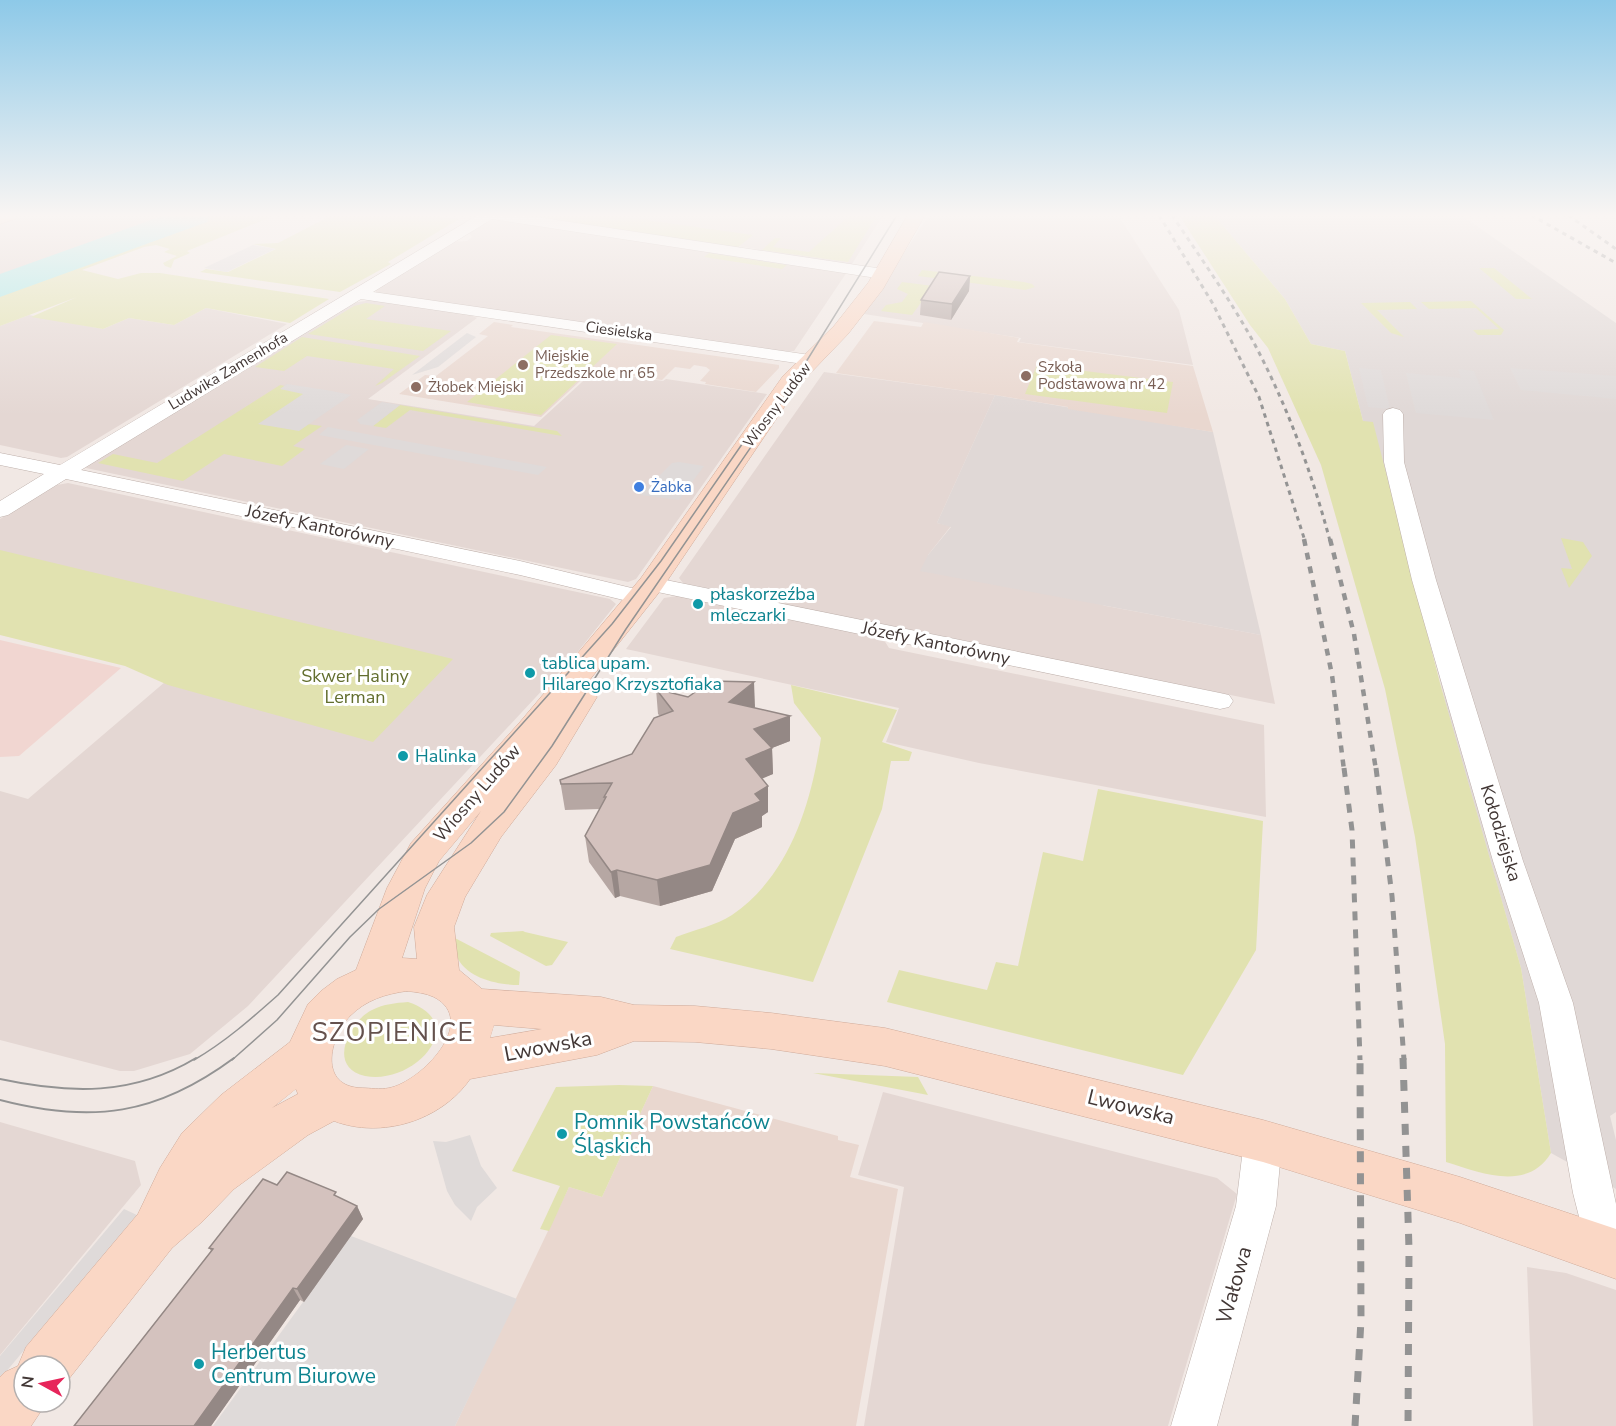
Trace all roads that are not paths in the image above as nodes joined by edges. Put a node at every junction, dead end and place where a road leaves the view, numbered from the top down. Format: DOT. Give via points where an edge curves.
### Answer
graph roads {
  1 [pos="378,282"];
  2 [pos="877,282"];
  3 [pos="357,294"];
  4 [pos="810,360"];
  5 [pos="1393,414"];
  6 [pos="0,459"];
  7 [pos="62,471"];
  8 [pos="0,510"];
  9 [pos="645,591"];
  10 [pos="1221,701"];
  11 [pos="439,979"];
  12 [pos="373,981"];
  13 [pos="469,1006"];
  14 [pos="634,1023"];
  15 [pos="308,1053"];
  16 [pos="460,1062"];
  17 [pos="332,1100"];
  18 [pos="1263,1141"];
  19 [pos="155,1231"];
  20 [pos="1613,1253"];
  21 [pos="55,1354"];
  22 [pos="12,1406"];
  23 [pos="0,1420"];
  24 [pos="1194,1426"];
  1 -- 3 [label="street, Ludwika Zamenhofa"];
  2 -- 4 [label="street, Wiosny Ludów" via="848,322"];
  3 -- 4 [label="street, Ciesielska"];
  3 -- 7 [label="street, Ludwika Zamenhofa"];
  4 -- 9 [label="street, Wiosny Ludów" via="791,381"];
  5 -- 20 [label="street, Kołodziejska" via="1394,462 1424,580 1508,861 1556,1002 1593,1192"];
  6 -- 7 [label="street, Józefy Kantorówny"];
  7 -- 8 [label="street, Ludwika Zamenhofa"];
  7 -- 9 [label="street, Józefy Kantorówny"];
  9 -- 10 [label="street, Józefy Kantorówny"];
  9 -- 11 [label="street, Wiosny Ludów" via="549,750 488,828 446,895 434,927"];
  9 -- 12 [label="street, Wiosny Ludów" via="532,730 424,853 405,888"];
  11 -- 12 [label="street" via="407,974"];
  11 -- 13 [label="street" via="462,994"];
  12 -- 15 [label="street" via="336,1003 322,1018"];
  13 -- 14 [label="street, Lwowska" via="601,1015"];
  13 -- 16 [label="street" via="473,1024 470,1043"];
  14 -- 16 [label="street, Lwowska" via="597,1037"];
  14 -- 18 [label="street, Lwowska" via="771,1030 885,1047"];
  15 -- 17 [label="street" via="312,1080"];
  15 -- 19 [label="street" via="226,1120 200,1148 177,1182"];
  16 -- 17 [label="street" via="429,1092 392,1107 359,1109"];
  17 -- 19 [label="street" via="292,1120 217,1173"];
  18 -- 20 [label="street, Lwowska" via="1460,1200"];
  18 -- 24 [label="street, Wałowa" via="1256,1206"];
  19 -- 21 [label="street"];
  22 -- 23 [label="street"];
}
